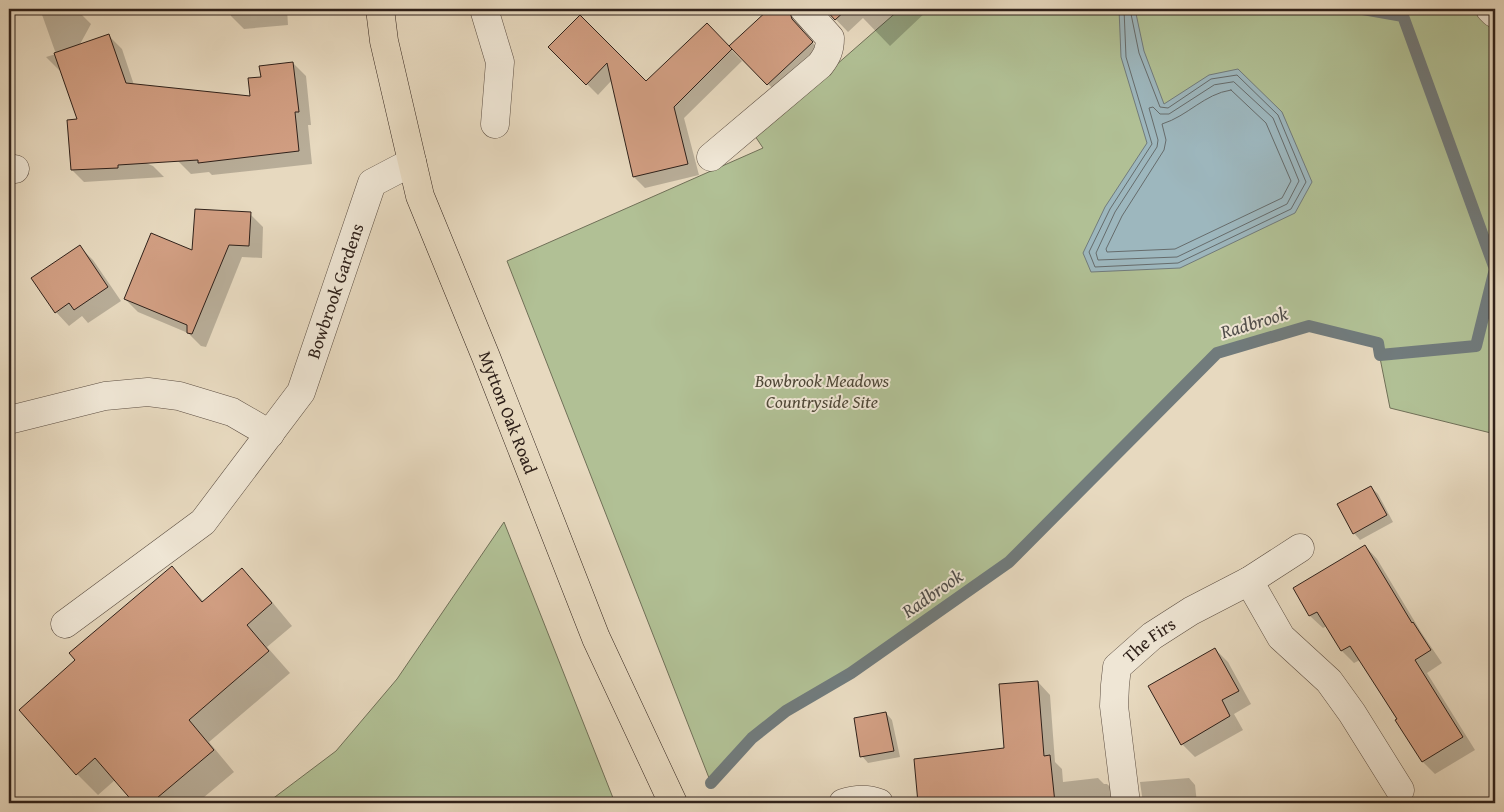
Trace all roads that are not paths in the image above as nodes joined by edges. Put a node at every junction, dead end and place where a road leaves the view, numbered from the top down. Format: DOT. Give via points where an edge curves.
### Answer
graph roads {
  1 [pos="380,9"];
  2 [pos="484,9"];
  3 [pos="804,9"];
  4 [pos="495,124"];
  5 [pos="711,157"];
  6 [pos="412,162"];
  7 [pos="9,420"];
  8 [pos="270,434"];
  9 [pos="1300,548"];
  10 [pos="1248,582"];
  11 [pos="66,624"];
  12 [pos="1400,790"];
  13 [pos="673,803"];
  14 [pos="843,803"];
  15 [pos="879,803"];
  16 [pos="1126,803"];
  1 -- 6 [label="main road, Mytton Oak Road" via="384,41"];
  2 -- 4 [label="street" via="500,62"];
  3 -- 5 [label="street" via="830,38 826,57"];
  6 -- 8 [label="street, Bowbrook Gardens" via="372,183 301,392"];
  6 -- 13 [label="main road, Mytton Oak Road" via="420,196 596,638"];
  7 -- 8 [label="street" via="105,396 148,392 179,396 232,412"];
  8 -- 11 [label="street, Bowbrook Gardens" via="203,522"];
  9 -- 10 [label="street, The Firs"];
  10 -- 12 [label="street" via="1282,636 1329,681"];
  10 -- 16 [label="street, The Firs" via="1191,611 1152,636 1117,667 1114,706"];
  14 -- 15 [label="street" via="858,800"];
}
